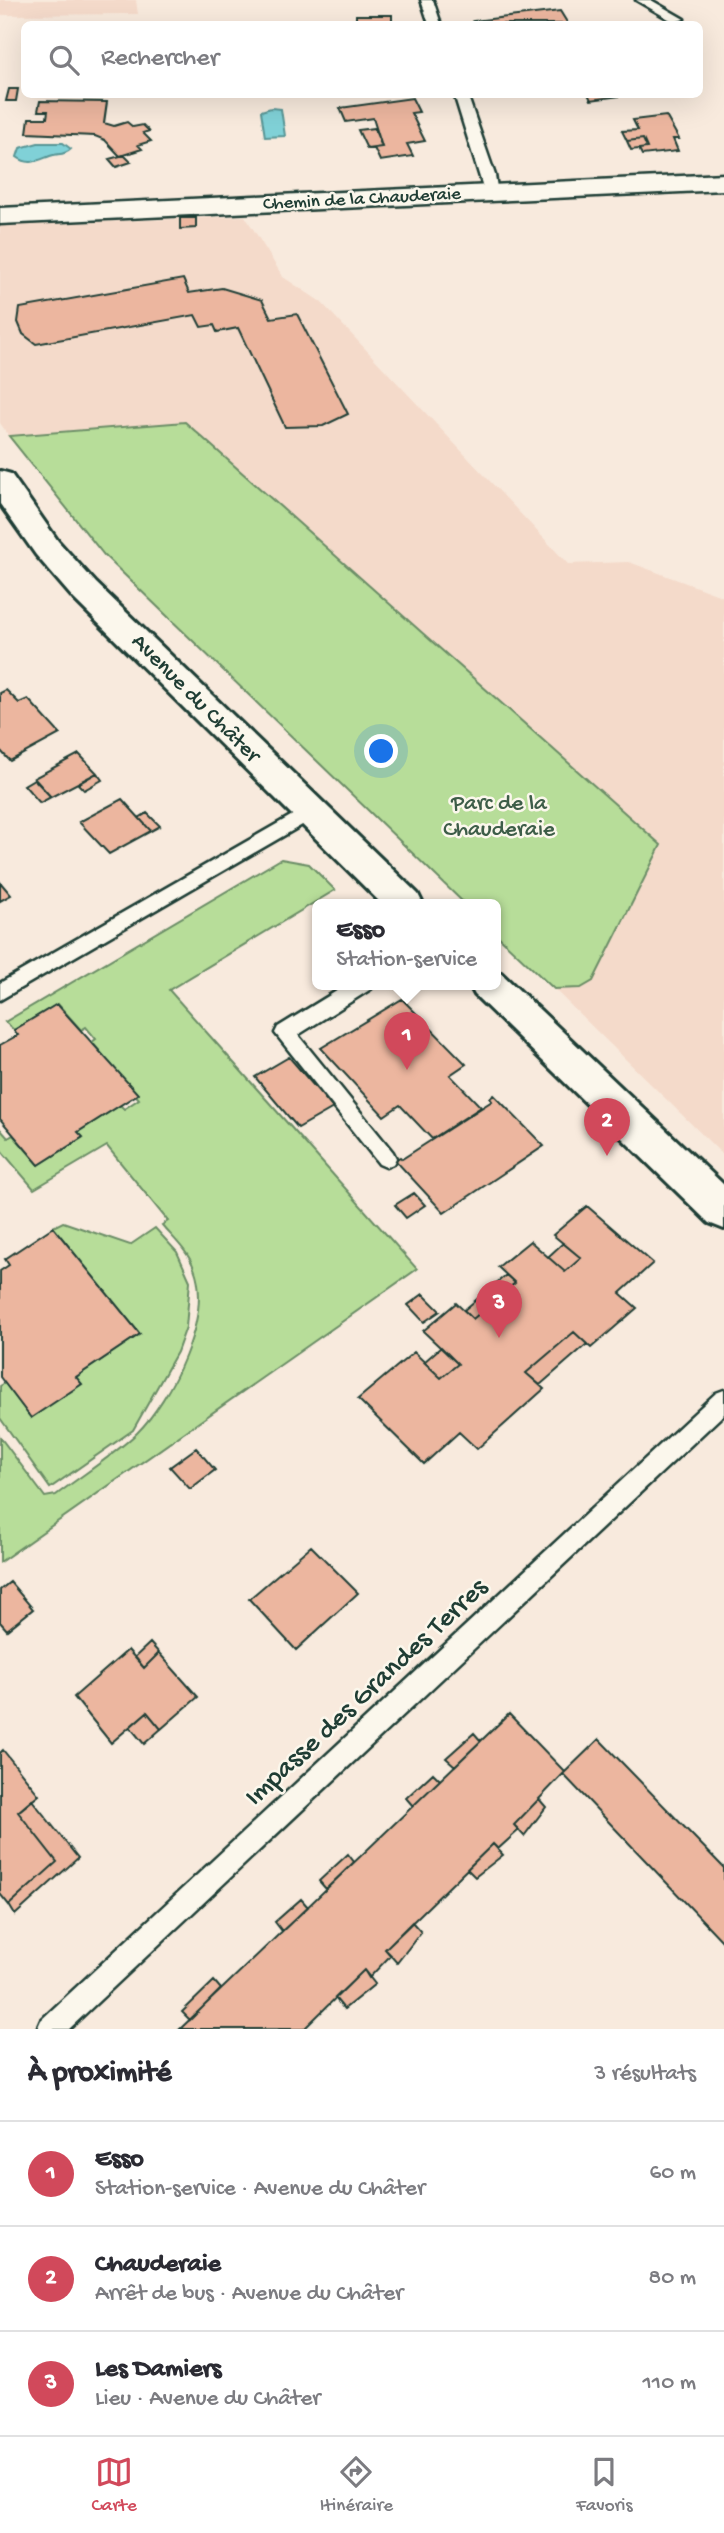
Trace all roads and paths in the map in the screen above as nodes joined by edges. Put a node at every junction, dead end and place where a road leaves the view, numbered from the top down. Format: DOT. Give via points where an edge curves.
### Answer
graph roads {
  1 [pos="426,0"];
  2 [pos="642,0"];
  3 [pos="678,19"];
  4 [pos="434,21"];
  5 [pos="461,98"];
  6 [pos="724,182"];
  7 [pos="491,194"];
  8 [pos="0,216"];
  9 [pos="0,481"];
  10 [pos="310,813"];
  11 [pos="400,899"];
  12 [pos="354,990"];
  13 [pos="494,990"];
  14 [pos="0,992"];
  15 [pos="386,1158"];
  16 [pos="724,1211"];
  17 [pos="724,1399"];
  18 [pos="50,2029"];
  1 -- 4 [label="lane"];
  2 -- 3 [label="lane"];
  5 -- 7 [label="lane"];
  6 -- 7 [label="street, Chemin de la Chauderaie"];
  7 -- 8 [label="street, Chemin de la Chauderaie"];
  9 -- 10 [label="main road, Avenue du Châter" via="47,548 85,590"];
  10 -- 11 [label="main road, Avenue du Châter"];
  10 -- 14 [label="lane"];
  12 -- 15 [label="lane" via="285,1033"];
  13 -- 16 [label="main road"];
  17 -- 18 [label="lane, Impasse des Grandes Terres"];
}
